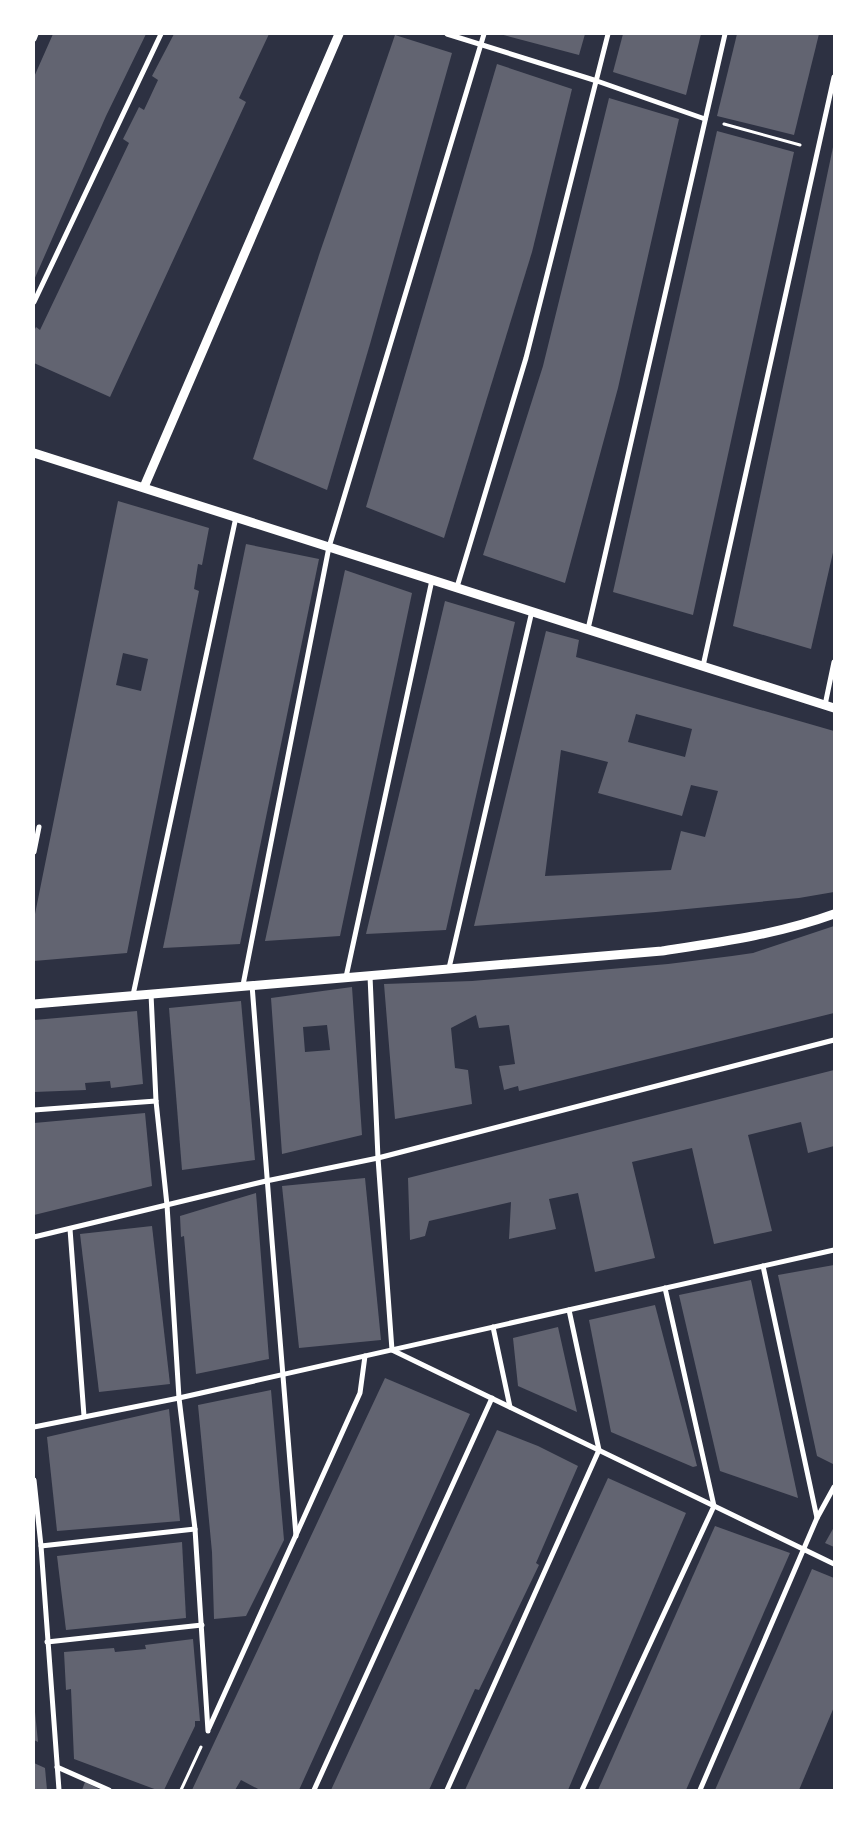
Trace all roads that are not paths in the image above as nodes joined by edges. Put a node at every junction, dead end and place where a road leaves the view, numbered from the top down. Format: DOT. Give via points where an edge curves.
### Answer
graph roads {
  1 [pos="36,34"];
  2 [pos="161,34"];
  3 [pos="339,34"];
  4 [pos="447,34"];
  5 [pos="484,34"];
  6 [pos="608,34"];
  7 [pos="725,34"];
  8 [pos="34,39"];
  9 [pos="482,44"];
  10 [pos="834,77"];
  11 [pos="596,80"];
  12 [pos="705,119"];
  13 [pos="34,302"];
  14 [pos="34,453"];
  15 [pos="144,488"];
  16 [pos="236,517"];
  17 [pos="329,547"];
  18 [pos="432,580"];
  19 [pos="457,587"];
  20 [pos="532,612"];
  21 [pos="588,629"];
  22 [pos="834,662"];
  23 [pos="703,666"];
  24 [pos="825,705"];
  25 [pos="834,708"];
  26 [pos="39,827"];
  27 [pos="34,852"];
  28 [pos="834,914"];
  29 [pos="449,968"];
  30 [pos="370,976"];
  31 [pos="346,977"];
  32 [pos="248,985"];
  33 [pos="151,993"];
  34 [pos="132,995"];
  35 [pos="34,1004"];
  36 [pos="834,1040"];
  37 [pos="156,1101"];
  38 [pos="34,1110"];
  39 [pos="378,1158"];
  40 [pos="266,1181"];
  41 [pos="167,1205"];
  42 [pos="70,1229"];
  43 [pos="34,1237"];
  44 [pos="834,1250"];
  45 [pos="764,1266"];
  46 [pos="665,1288"];
  47 [pos="569,1310"];
  48 [pos="493,1327"];
  49 [pos="392,1350"];
  50 [pos="365,1356"];
  51 [pos="284,1374"];
  52 [pos="179,1398"];
  53 [pos="492,1398"];
  54 [pos="510,1407"];
  55 [pos="84,1416"];
  56 [pos="34,1427"];
  57 [pos="599,1450"];
  58 [pos="34,1480"];
  59 [pos="834,1488"];
  60 [pos="714,1506"];
  61 [pos="817,1518"];
  62 [pos="195,1529"];
  63 [pos="296,1536"];
  64 [pos="41,1546"];
  65 [pos="805,1549"];
  66 [pos="834,1564"];
  67 [pos="202,1625"];
  68 [pos="47,1642"];
  69 [pos="57,1767"];
  70 [pos="59,1790"];
  71 [pos="109,1790"];
  72 [pos="314,1790"];
  73 [pos="447,1790"];
  74 [pos="582,1790"];
  75 [pos="700,1790"];
  1 -- 8 [label="street"];
  2 -- 13 [label="street"];
  3 -- 15 [label="street"];
  4 -- 9 [label="street"];
  5 -- 9 [label="street"];
  6 -- 11 [label="street"];
  7 -- 12 [label="street"];
  9 -- 11 [label="street"];
  9 -- 17 [label="street"];
  10 -- 23 [label="street"];
  11 -- 12 [label="street"];
  11 -- 19 [label="street" via="526,358"];
  12 -- 21 [label="street"];
  14 -- 15 [label="street"];
  15 -- 16 [label="street"];
  16 -- 17 [label="street"];
  16 -- 34 [label="street"];
  17 -- 18 [label="street"];
  17 -- 32 [label="street"];
  18 -- 19 [label="street"];
  18 -- 31 [label="street"];
  19 -- 20 [label="street"];
  20 -- 21 [label="street"];
  20 -- 29 [label="street"];
  21 -- 23 [label="street"];
  22 -- 24 [label="street"];
  23 -- 24 [label="street"];
  24 -- 25 [label="street"];
  26 -- 27 [label="street"];
  28 -- 29 [label="street" via="804,925 736,940 662,951"];
  29 -- 30 [label="street"];
  30 -- 31 [label="street"];
  30 -- 39 [label="street"];
  31 -- 32 [label="street"];
  32 -- 33 [label="street"];
  32 -- 40 [label="street"];
  33 -- 34 [label="street"];
  33 -- 37 [label="street"];
  34 -- 35 [label="street"];
  36 -- 39 [label="street"];
  37 -- 38 [label="street"];
  37 -- 41 [label="street"];
  39 -- 40 [label="street"];
  39 -- 49 [label="street"];
  40 -- 41 [label="street"];
  40 -- 51 [label="street"];
  41 -- 42 [label="street"];
  41 -- 52 [label="street"];
  42 -- 43 [label="street"];
  42 -- 55 [label="street"];
  44 -- 45 [label="street"];
  45 -- 46 [label="street"];
  45 -- 61 [label="street"];
  46 -- 47 [label="street"];
  46 -- 60 [label="street"];
  47 -- 48 [label="street"];
  47 -- 57 [label="street"];
  48 -- 49 [label="street"];
  48 -- 54 [label="street"];
  49 -- 50 [label="street"];
  49 -- 53 [label="street"];
  50 -- 51 [label="street"];
  50 -- 63 [label="street" via="360,1394"];
  51 -- 52 [label="street"];
  51 -- 63 [label="street"];
  52 -- 55 [label="street"];
  52 -- 62 [label="street"];
  53 -- 54 [label="street"];
  53 -- 72 [label="street"];
  54 -- 57 [label="street"];
  55 -- 56 [label="street"];
  57 -- 60 [label="street"];
  57 -- 73 [label="street"];
  58 -- 64 [label="street"];
  59 -- 61 [label="street"];
  60 -- 65 [label="street"];
  60 -- 74 [label="street"];
  61 -- 65 [label="street"];
  62 -- 64 [label="street"];
  62 -- 67 [label="street"];
  63 -- 67 [label="street" via="208,1731"];
  64 -- 68 [label="street"];
  65 -- 66 [label="street"];
  65 -- 75 [label="street"];
  67 -- 68 [label="street"];
  68 -- 69 [label="street"];
  69 -- 70 [label="street"];
  69 -- 71 [label="street"];
}
